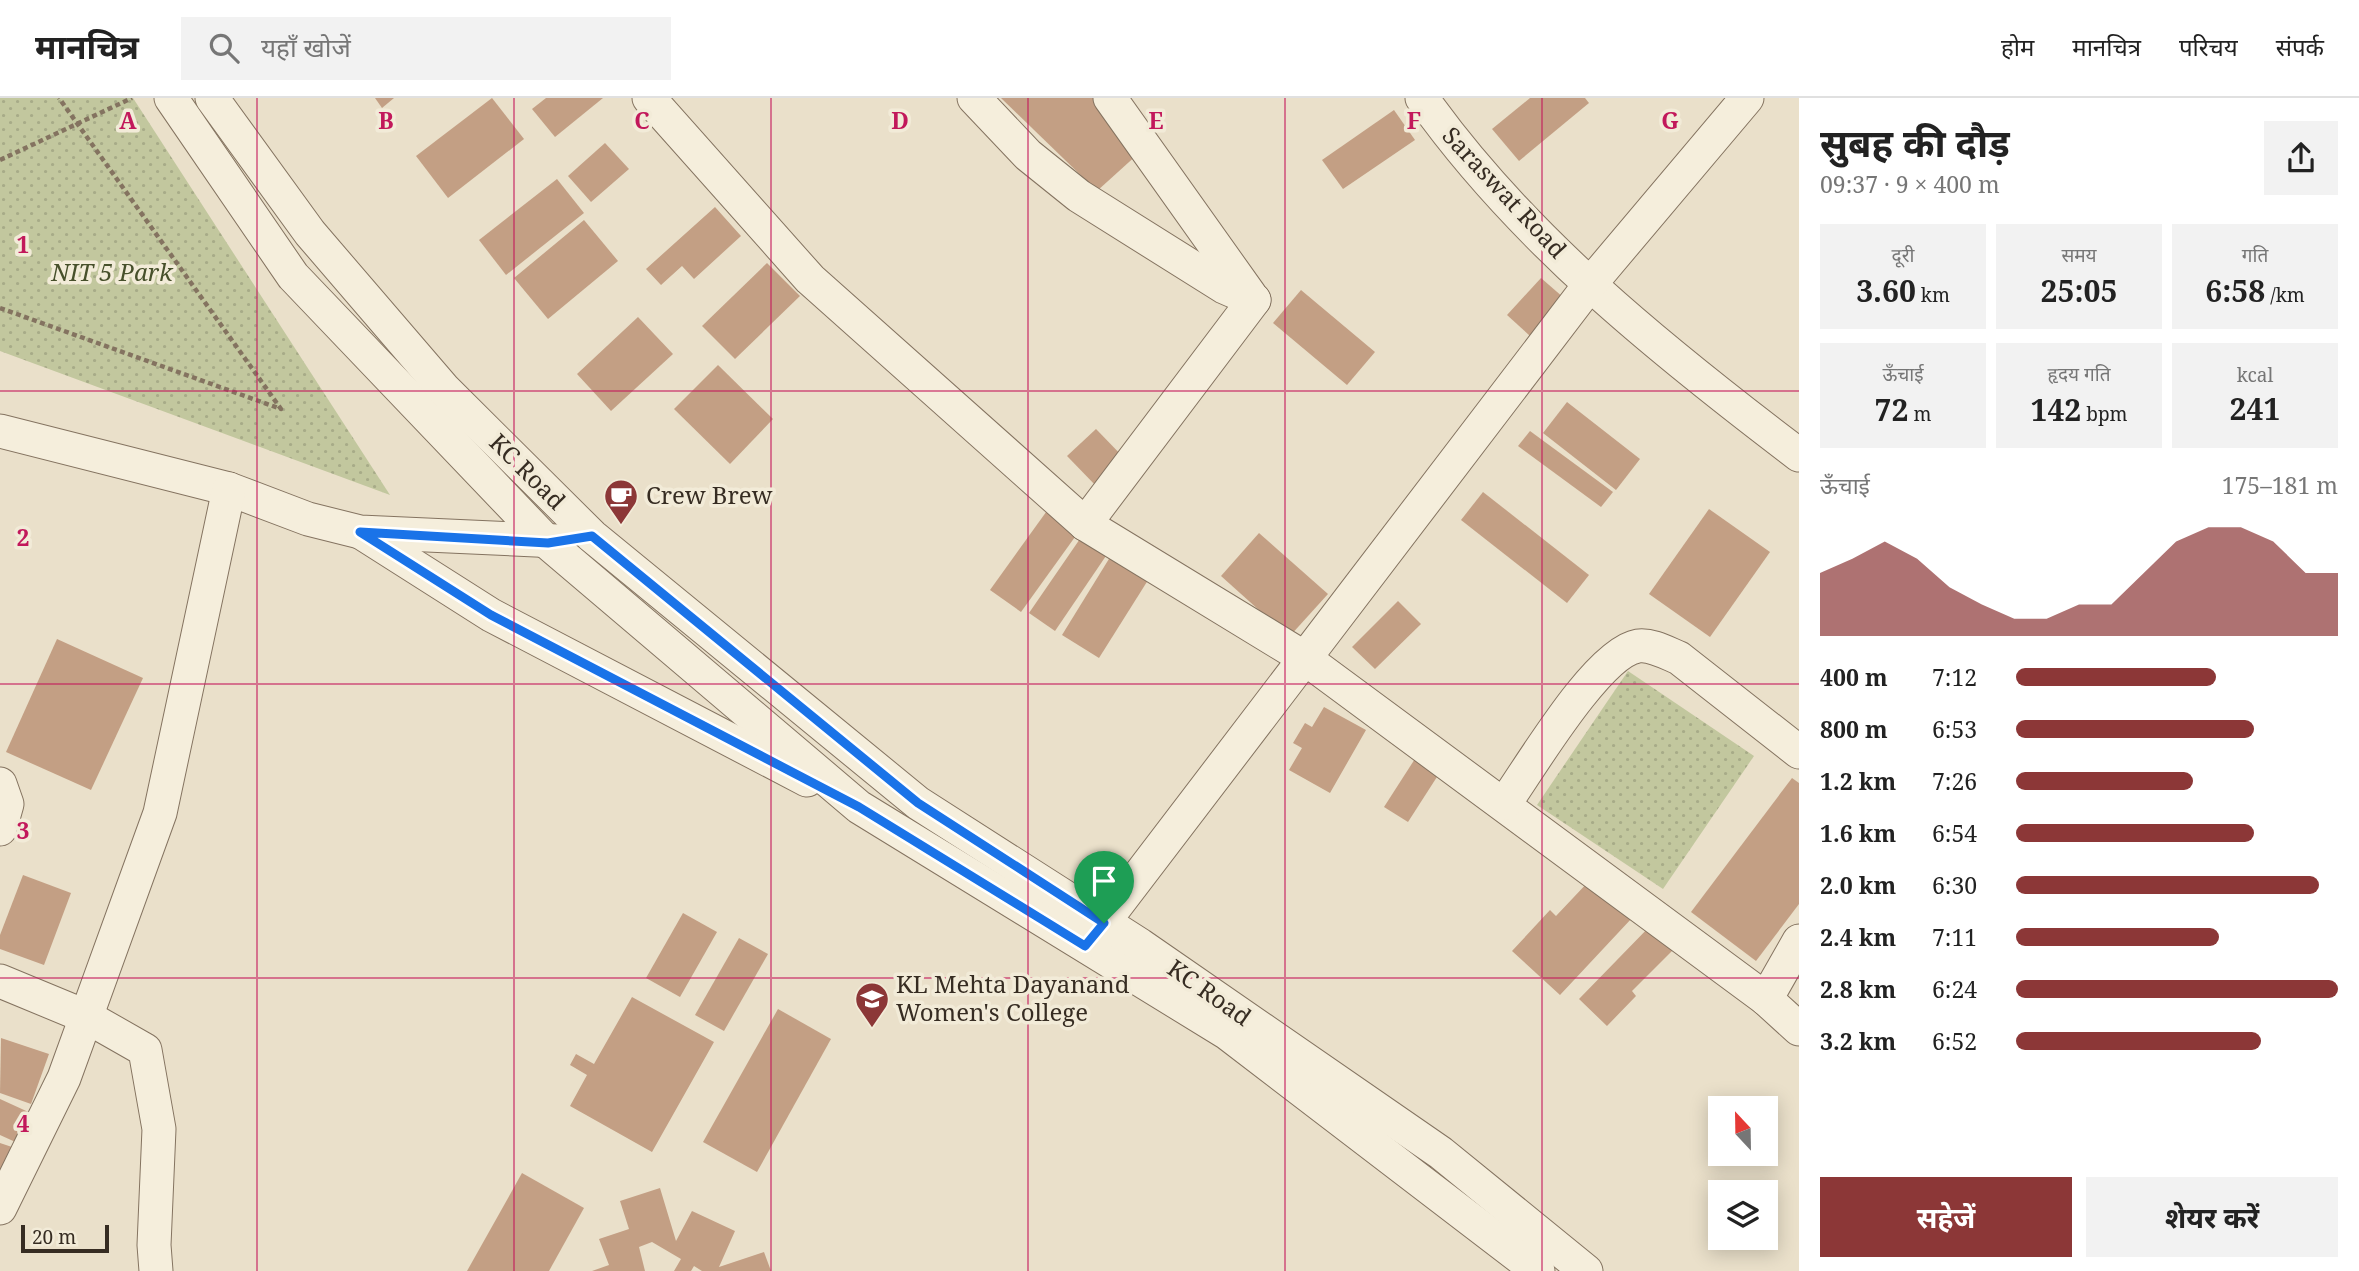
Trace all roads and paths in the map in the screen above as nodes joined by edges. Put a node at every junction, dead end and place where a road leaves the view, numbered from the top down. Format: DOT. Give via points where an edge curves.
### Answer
graph roads {
  1 [pos="60,98"];
  2 [pos="132,98"];
  3 [pos="171,98"];
  4 [pos="212,98"];
  5 [pos="649,98"];
  6 [pos="974,98"];
  7 [pos="1110,98"];
  8 [pos="1422,98"];
  9 [pos="1746,98"];
  10 [pos="79,124"];
  11 [pos="0,160"];
  12 [pos="1591,284"];
  13 [pos="1254,300"];
  14 [pos="0,308"];
  15 [pos="0,431"];
  16 [pos="1799,455"];
  17 [pos="229,489"];
  18 [pos="1085,524"];
  19 [pos="360,532"];
  20 [pos="592,536"];
  21 [pos="548,543"];
  22 [pos="1304,657"];
  23 [pos="1799,752"];
  24 [pos="0,783"];
  25 [pos="1505,803"];
  26 [pos="859,807"];
  27 [pos="0,829"];
  28 [pos="1095,934"];
  29 [pos="1799,941"];
  30 [pos="0,981"];
  31 [pos="1766,999"];
  32 [pos="87,1017"];
  33 [pos="1799,1029"];
  34 [pos="0,1208"];
  35 [pos="1579,1269"];
  36 [pos="156,1271"];
  37 [pos="1538,1271"];
  1 -- 10 [label="path"];
  2 -- 10 [label="path"];
  3 -- 21 [label="street" via="293,276"];
  4 -- 20 [label="street, KC Road" via="310,233 443,389"];
  5 -- 18 [label="street" via="810,279"];
  6 -- 13 [label="street" via="1028,155 1079,196 1224,287"];
  7 -- 13 [label="street"];
  8 -- 12 [label="street, Saraswat Road" via="1446,132"];
  9 -- 12 [label="street"];
  10 -- 11 [label="path"];
  10 -- 14 [label="path" via="281,408"];
  12 -- 16 [label="street, Saraswat Road" via="1711,388"];
  12 -- 22 [label="street"];
  13 -- 18 [label="street"];
  15 -- 17 [label="street"];
  17 -- 19 [label="street" via="308,519"];
  17 -- 32 [label="street" via="160,813"];
  18 -- 22 [label="street"];
  19 -- 21 [label="street"];
  19 -- 26 [label="street" via="491,615"];
  20 -- 21 [label="street"];
  20 -- 28 [label="street, KC Road" via="918,803"];
  21 -- 26 [label="street"];
  22 -- 25 [label="street"];
  22 -- 28 [label="street"];
  23 -- 25 [label="street" via="1679,658 1639,646 1595,675"];
  24 -- 27 [label="street" via="7,804"];
  25 -- 31 [label="street"];
  26 -- 28 [label="street"];
  28 -- 35 [label="street, KC Road" via="1441,1153"];
  28 -- 37 [label="street"];
  29 -- 31 [label="street"];
  30 -- 32 [label="street"];
  31 -- 33 [label="street"];
  32 -- 34 [label="street" via="64,1078"];
  32 -- 36 [label="street" via="145,1050 159,1129"];
}
